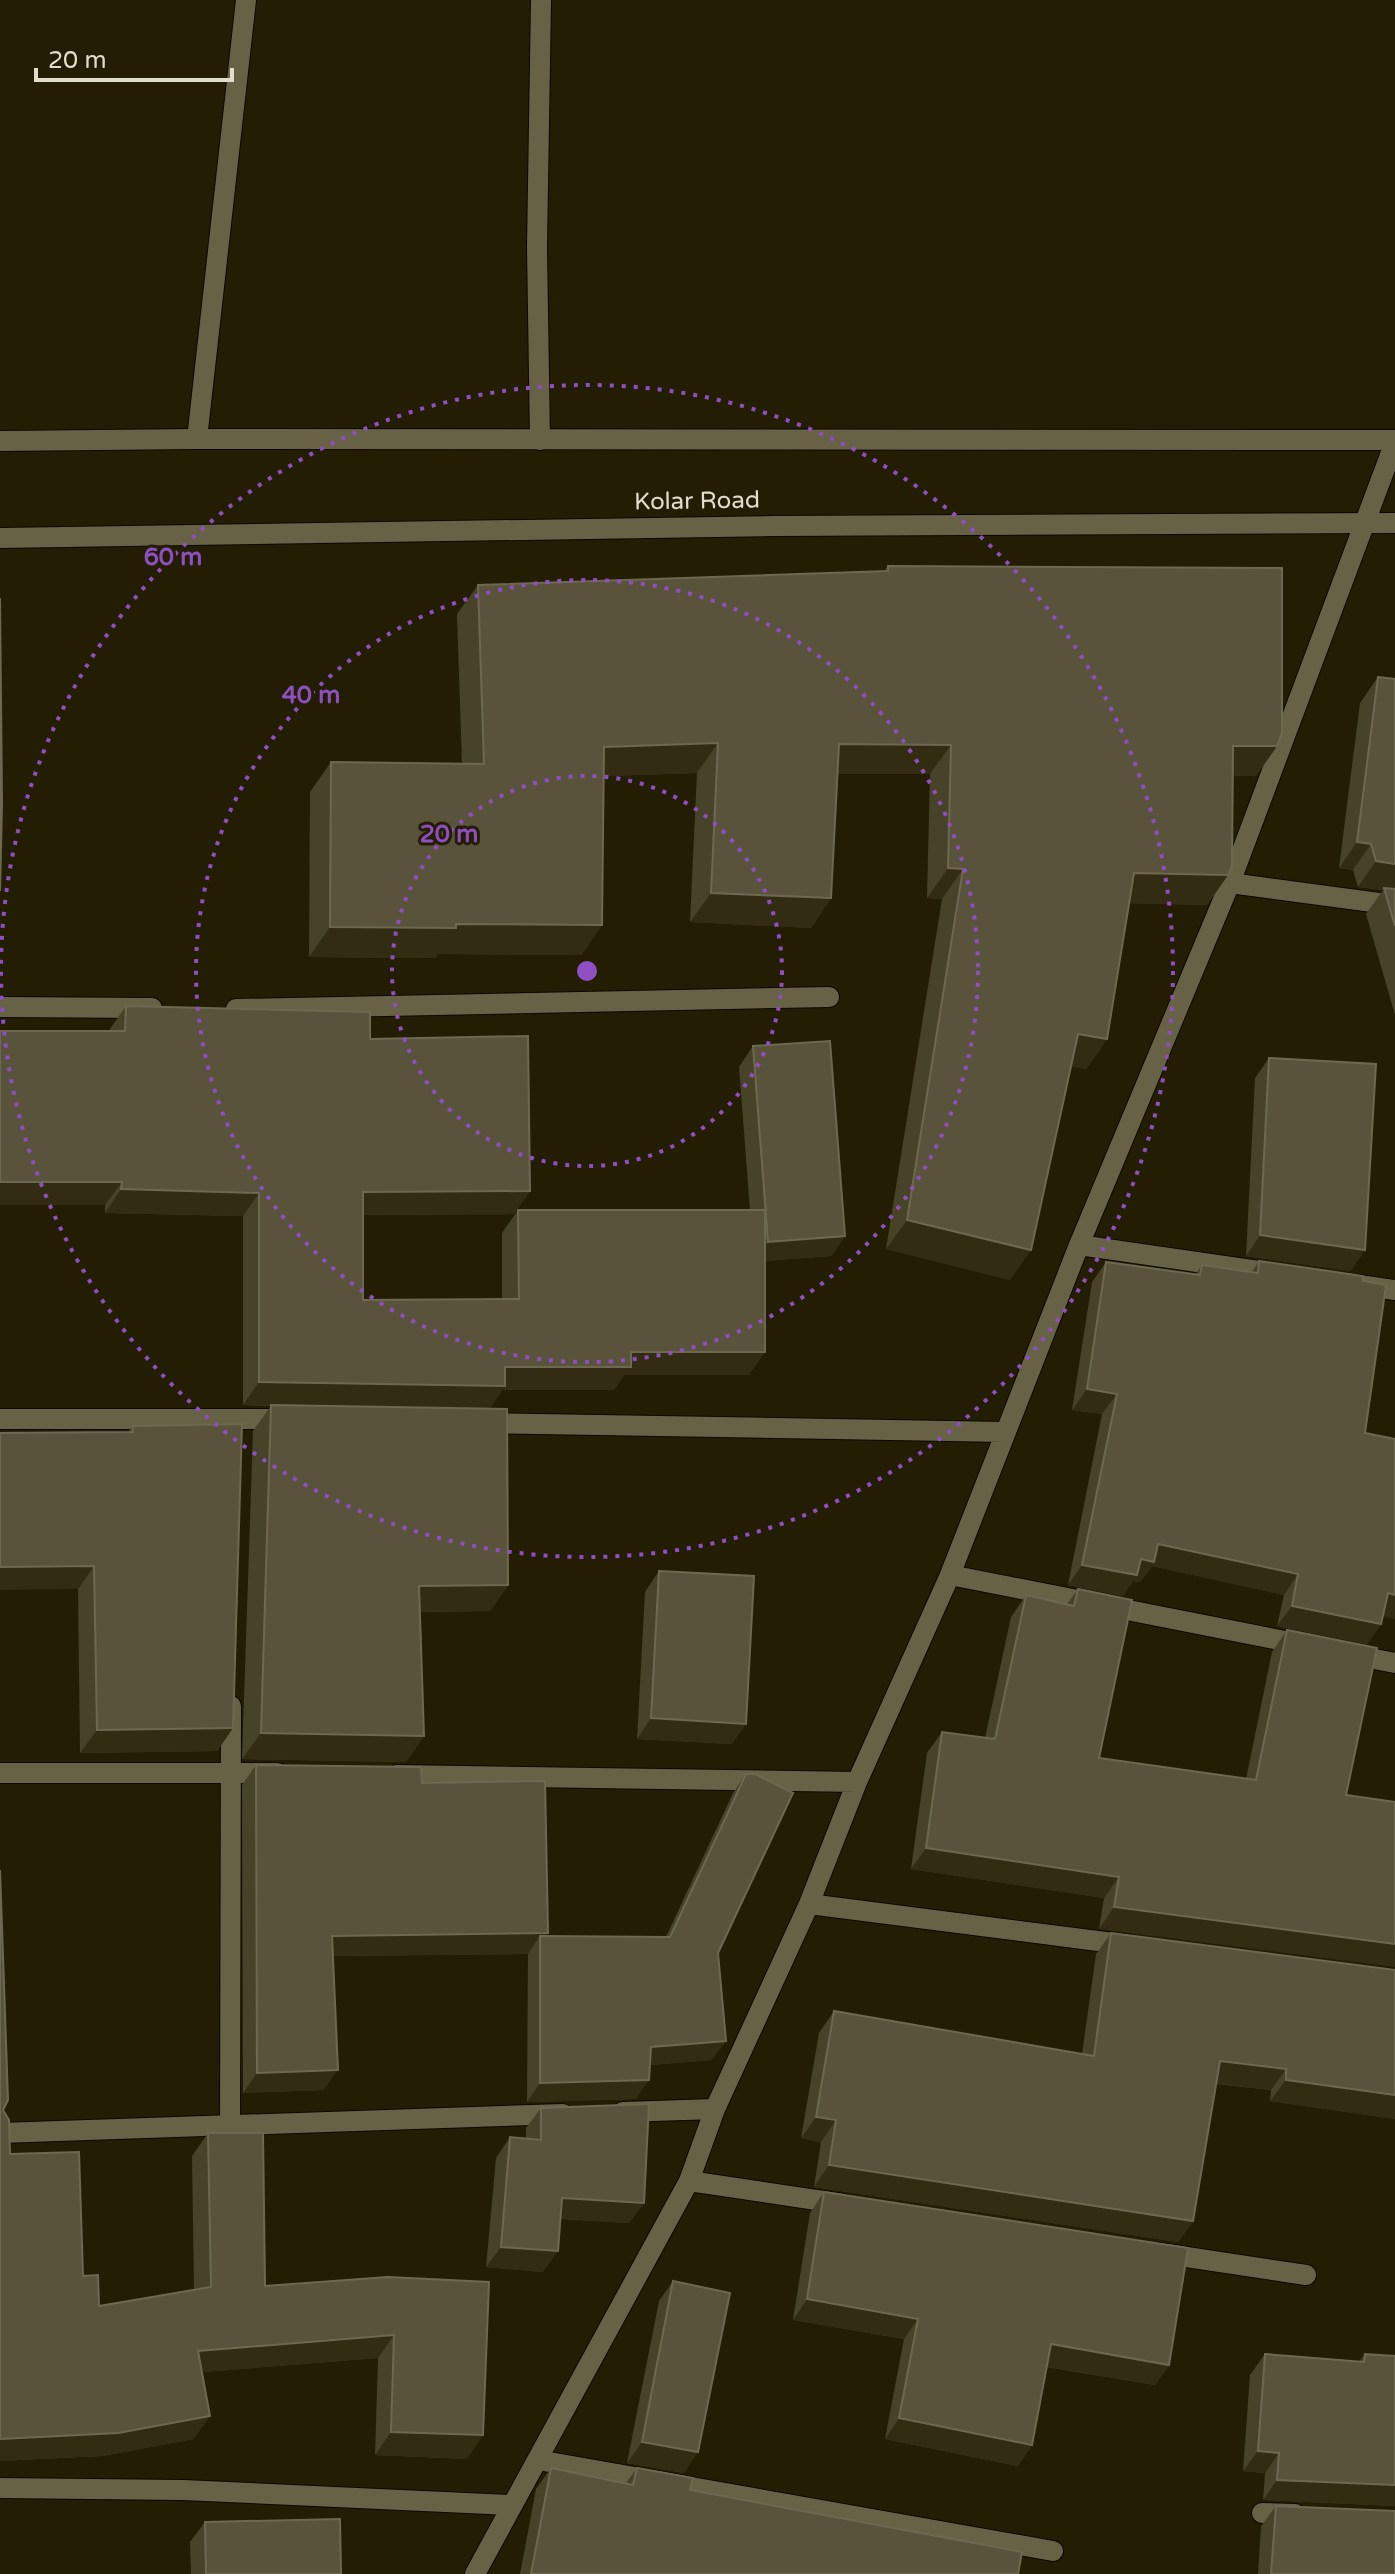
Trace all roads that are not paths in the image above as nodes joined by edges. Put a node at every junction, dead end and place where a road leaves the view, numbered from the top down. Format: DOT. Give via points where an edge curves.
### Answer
graph roads {
  1 [pos="246,0"];
  2 [pos="541,0"];
  3 [pos="197,439"];
  4 [pos="540,440"];
  5 [pos="0,441"];
  6 [pos="1395,441"];
  7 [pos="1365,523"];
  8 [pos="1395,523"];
  9 [pos="0,538"];
  10 [pos="1230,883"];
  11 [pos="1395,905"];
  12 [pos="829,997"];
  13 [pos="0,1007"];
  14 [pos="168,1008"];
  15 [pos="213,1009"];
  16 [pos="1079,1245"];
  17 [pos="1300,1276"];
  18 [pos="1332,1281"];
  19 [pos="1395,1290"];
  20 [pos="0,1419"];
  21 [pos="304,1419"];
  22 [pos="463,1422"];
  23 [pos="1005,1432"];
  24 [pos="950,1575"];
  25 [pos="1395,1663"];
  26 [pos="232,1680"];
  27 [pos="229,1772"];
  28 [pos="0,1773"];
  29 [pos="292,1773"];
  30 [pos="371,1775"];
  31 [pos="857,1782"];
  32 [pos="809,1904"];
  33 [pos="1141,1947"];
  34 [pos="715,2109"];
  35 [pos="230,2125"];
  36 [pos="0,2133"];
  37 [pos="689,2181"];
  38 [pos="859,2207"];
  39 [pos="1136,2249"];
  40 [pos="1306,2275"];
  41 [pos="538,2460"];
  42 [pos="0,2488"];
  43 [pos="512,2505"];
  44 [pos="1262,2513"];
  45 [pos="1321,2516"];
  46 [pos="1053,2551"];
  47 [pos="475,2574"];
  1 -- 3 [label="street"];
  2 -- 4 [label="street"];
  3 -- 4 [label="street"];
  3 -- 5 [label="street"];
  4 -- 6 [label="street"];
  6 -- 7 [label="street"];
  7 -- 8 [label="street, Kolar Road"];
  7 -- 9 [label="street, Kolar Road"];
  7 -- 10 [label="street"];
  10 -- 11 [label="street"];
  10 -- 16 [label="street"];
  12 -- 15 [label="street"];
  13 -- 14 [label="street"];
  16 -- 17 [label="street"];
  16 -- 23 [label="street"];
  18 -- 19 [label="street"];
  20 -- 21 [label="street" via="240,1426"];
  22 -- 23 [label="street"];
  23 -- 24 [label="street"];
  24 -- 25 [label="street"];
  24 -- 31 [label="street"];
  26 -- 27 [label="street"];
  27 -- 28 [label="street"];
  27 -- 29 [label="street"];
  27 -- 35 [label="street"];
  30 -- 31 [label="street"];
  31 -- 32 [label="street"];
  32 -- 33 [label="street"];
  32 -- 34 [label="street"];
  34 -- 35 [label="street"];
  34 -- 37 [label="street"];
  35 -- 36 [label="street"];
  37 -- 38 [label="street"];
  37 -- 41 [label="street"];
  39 -- 40 [label="street"];
  41 -- 43 [label="street"];
  41 -- 46 [label="street"];
  42 -- 43 [label="street" via="183,2490"];
  43 -- 47 [label="street"];
  44 -- 45 [label="street"];
}
